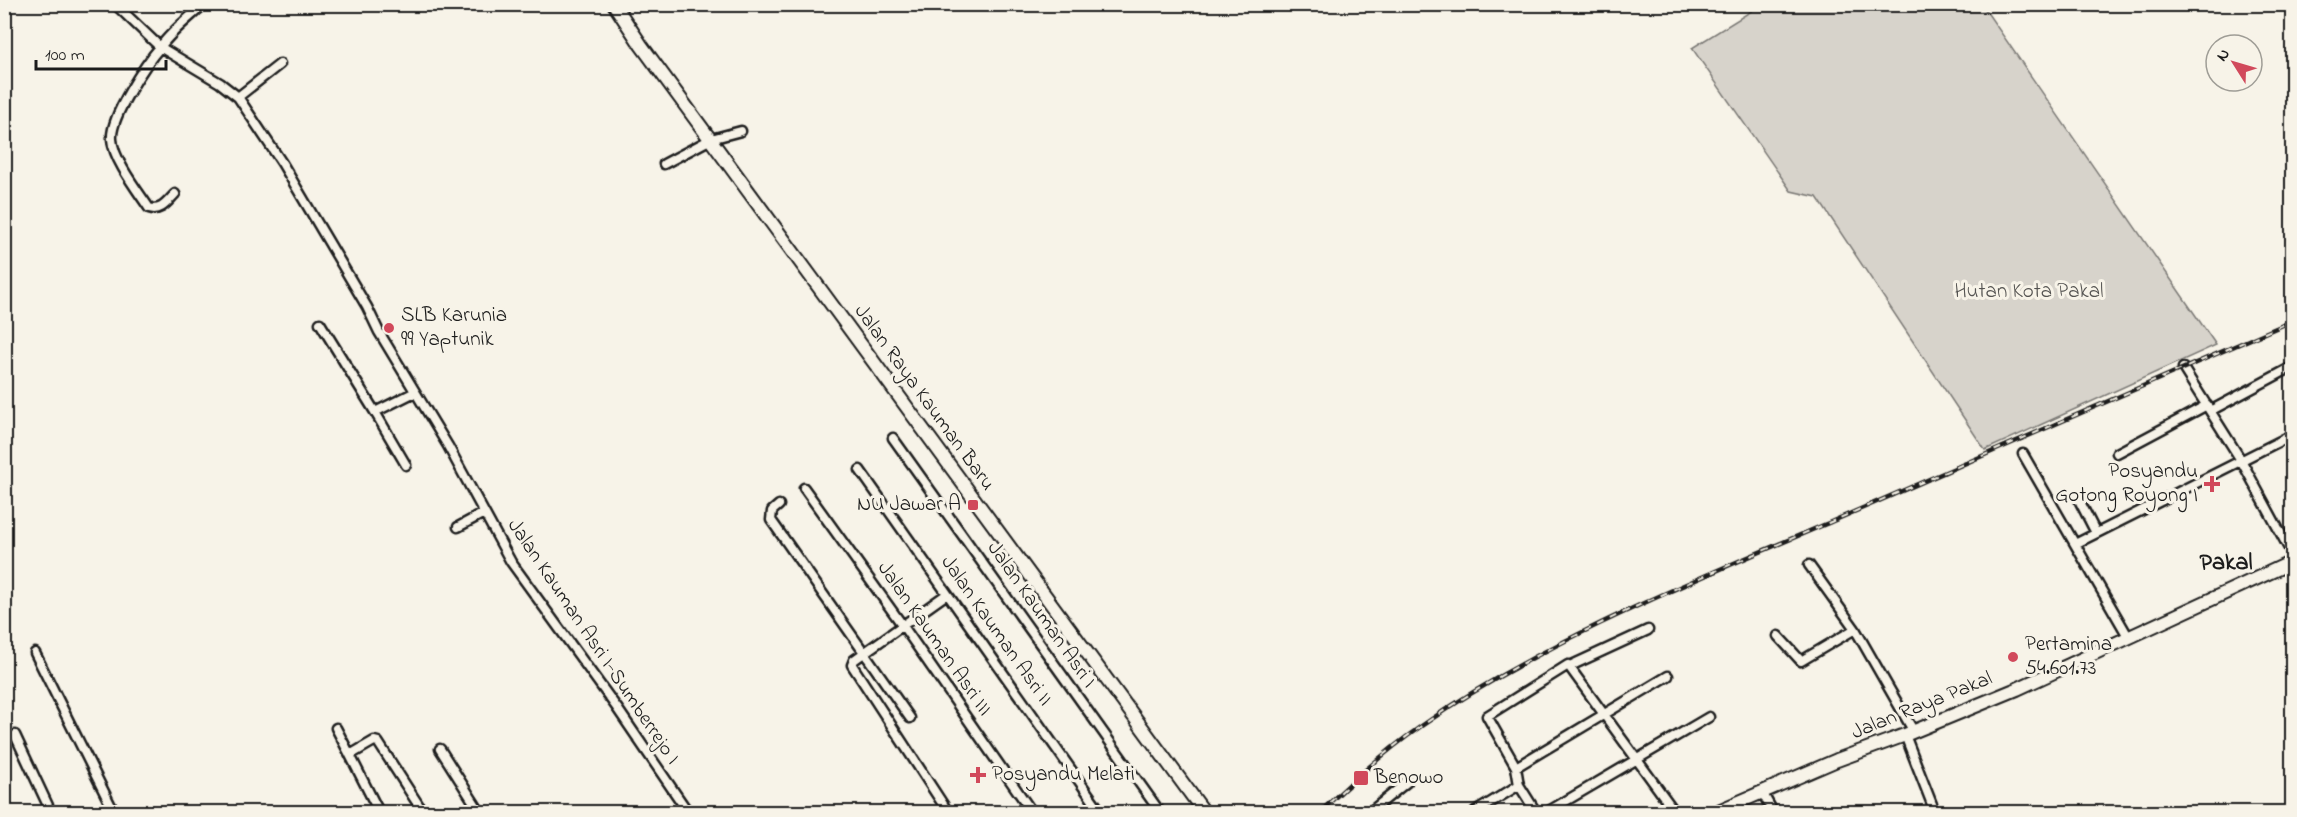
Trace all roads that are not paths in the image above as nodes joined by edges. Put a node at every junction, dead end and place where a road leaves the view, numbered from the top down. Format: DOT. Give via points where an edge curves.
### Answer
graph roads {
  1 [pos="115,4"];
  2 [pos="204,4"];
  3 [pos="443,4"];
  4 [pos="461,4"];
  5 [pos="614,4"];
  6 [pos="160,47"];
  7 [pos="280,63"];
  8 [pos="238,97"];
  9 [pos="741,131"];
  10 [pos="711,139"];
  11 [pos="664,164"];
  12 [pos="175,194"];
  13 [pos="320,323"];
  14 [pos="2292,367"];
  15 [pos="2183,368"];
  16 [pos="415,392"];
  17 [pos="2209,408"];
  18 [pos="375,412"];
  19 [pos="2292,435"];
  20 [pos="893,438"];
  21 [pos="2117,453"];
  22 [pos="2022,454"];
  23 [pos="2241,460"];
  24 [pos="406,465"];
  25 [pos="860,470"];
  26 [pos="804,488"];
  27 [pos="2080,502"];
  28 [pos="778,505"];
  29 [pos="484,513"];
  30 [pos="458,527"];
  31 [pos="2096,533"];
  32 [pos="2075,544"];
  33 [pos="2292,554"];
  34 [pos="2292,562"];
  35 [pos="1809,565"];
  36 [pos="947,594"];
  37 [pos="903,626"];
  38 [pos="1855,629"];
  39 [pos="1648,630"];
  40 [pos="1778,636"];
  41 [pos="2129,638"];
  42 [pos="35,653"];
  43 [pos="864,653"];
  44 [pos="1570,666"];
  45 [pos="1668,676"];
  46 [pos="1605,714"];
  47 [pos="1709,717"];
  48 [pos="910,718"];
  49 [pos="336,728"];
  50 [pos="1909,733"];
  51 [pos="15,735"];
  52 [pos="440,748"];
  53 [pos="350,755"];
  54 [pos="1638,760"];
  55 [pos="1516,767"];
  56 [pos="1407,782"];
  57 [pos="1519,785"];
  58 [pos="1762,792"];
  59 [pos="51,813"];
  60 [pos="114,813"];
  61 [pos="380,813"];
  62 [pos="423,813"];
  63 [pos="480,813"];
  64 [pos="688,813"];
  65 [pos="948,813"];
  66 [pos="1032,813"];
  67 [pos="1101,813"];
  68 [pos="1160,813"];
  69 [pos="1204,813"];
  70 [pos="1370,813"];
  71 [pos="1474,813"];
  72 [pos="1536,813"];
  73 [pos="1547,813"];
  74 [pos="1675,813"];
  75 [pos="1716,813"];
  76 [pos="1773,813"];
  77 [pos="1935,813"];
  1 -- 6 [label="street, Jalan Kauman Asri I-Sumberrejo I"];
  2 -- 6 [label="street"];
  3 -- 4 [label="street"];
  5 -- 10 [label="street, Jalan Raya Kauman Baru"];
  6 -- 8 [label="street, Jalan Kauman Asri I-Sumberrejo I"];
  6 -- 12 [label="street" via="122,104 112,139 115,152 148,208 162,208"];
  7 -- 8 [label="street"];
  8 -- 16 [label="street, Jalan Kauman Asri I-Sumberrejo I" via="282,163"];
  9 -- 10 [label="street"];
  10 -- 11 [label="street"];
  10 -- 69 [label="street, Jalan Raya Kauman Baru"];
  13 -- 18 [label="street"];
  14 -- 17 [label="street"];
  15 -- 17 [label="street"];
  16 -- 18 [label="street"];
  16 -- 29 [label="street, Jalan Kauman Asri I-Sumberrejo I"];
  17 -- 21 [label="street"];
  17 -- 23 [label="street"];
  18 -- 24 [label="street"];
  19 -- 23 [label="street"];
  20 -- 68 [label="street, Jalan Kauman Asri I"];
  22 -- 32 [label="street"];
  23 -- 31 [label="street"];
  23 -- 33 [label="street"];
  25 -- 36 [label="street, Jalan Kauman Asri II"];
  26 -- 37 [label="street, Jalan Kauman Asri III"];
  27 -- 31 [label="street"];
  28 -- 43 [label="street" via="771,520"];
  29 -- 30 [label="street"];
  29 -- 64 [label="street, Jalan Kauman Asri I-Sumberrejo I" via="511,562"];
  31 -- 32 [label="street"];
  32 -- 41 [label="street"];
  34 -- 41 [label="street, Jalan Raya Pakal"];
  35 -- 38 [label="street"];
  36 -- 37 [label="street"];
  36 -- 67 [label="street, Jalan Kauman Asri II"];
  37 -- 43 [label="street"];
  37 -- 66 [label="street, Jalan Kauman Asri III"];
  38 -- 40 [label="street" via="1801,661"];
  38 -- 50 [label="street"];
  39 -- 44 [label="street"];
  41 -- 50 [label="street, Jalan Raya Pakal"];
  42 -- 60 [label="street"];
  43 -- 48 [label="street"];
  43 -- 65 [label="street" via="852,665"];
  44 -- 46 [label="street"];
  44 -- 55 [label="street" via="1487,716"];
  45 -- 46 [label="street"];
  46 -- 54 [label="street"];
  46 -- 55 [label="street"];
  47 -- 54 [label="street"];
  49 -- 53 [label="street"];
  50 -- 58 [label="street, Jalan Raya Pakal"];
  50 -- 77 [label="street"];
  51 -- 59 [label="street"];
  52 -- 63 [label="street"];
  53 -- 61 [label="street"];
  53 -- 62 [label="street" via="378,742"];
  54 -- 73 [label="street"];
  54 -- 74 [label="street"];
  55 -- 57 [label="street"];
  56 -- 70 [label="street"];
  57 -- 71 [label="street"];
  57 -- 72 [label="street"];
  58 -- 75 [label="street, Jalan Raya Pakal"];
  58 -- 76 [label="street"];
}
